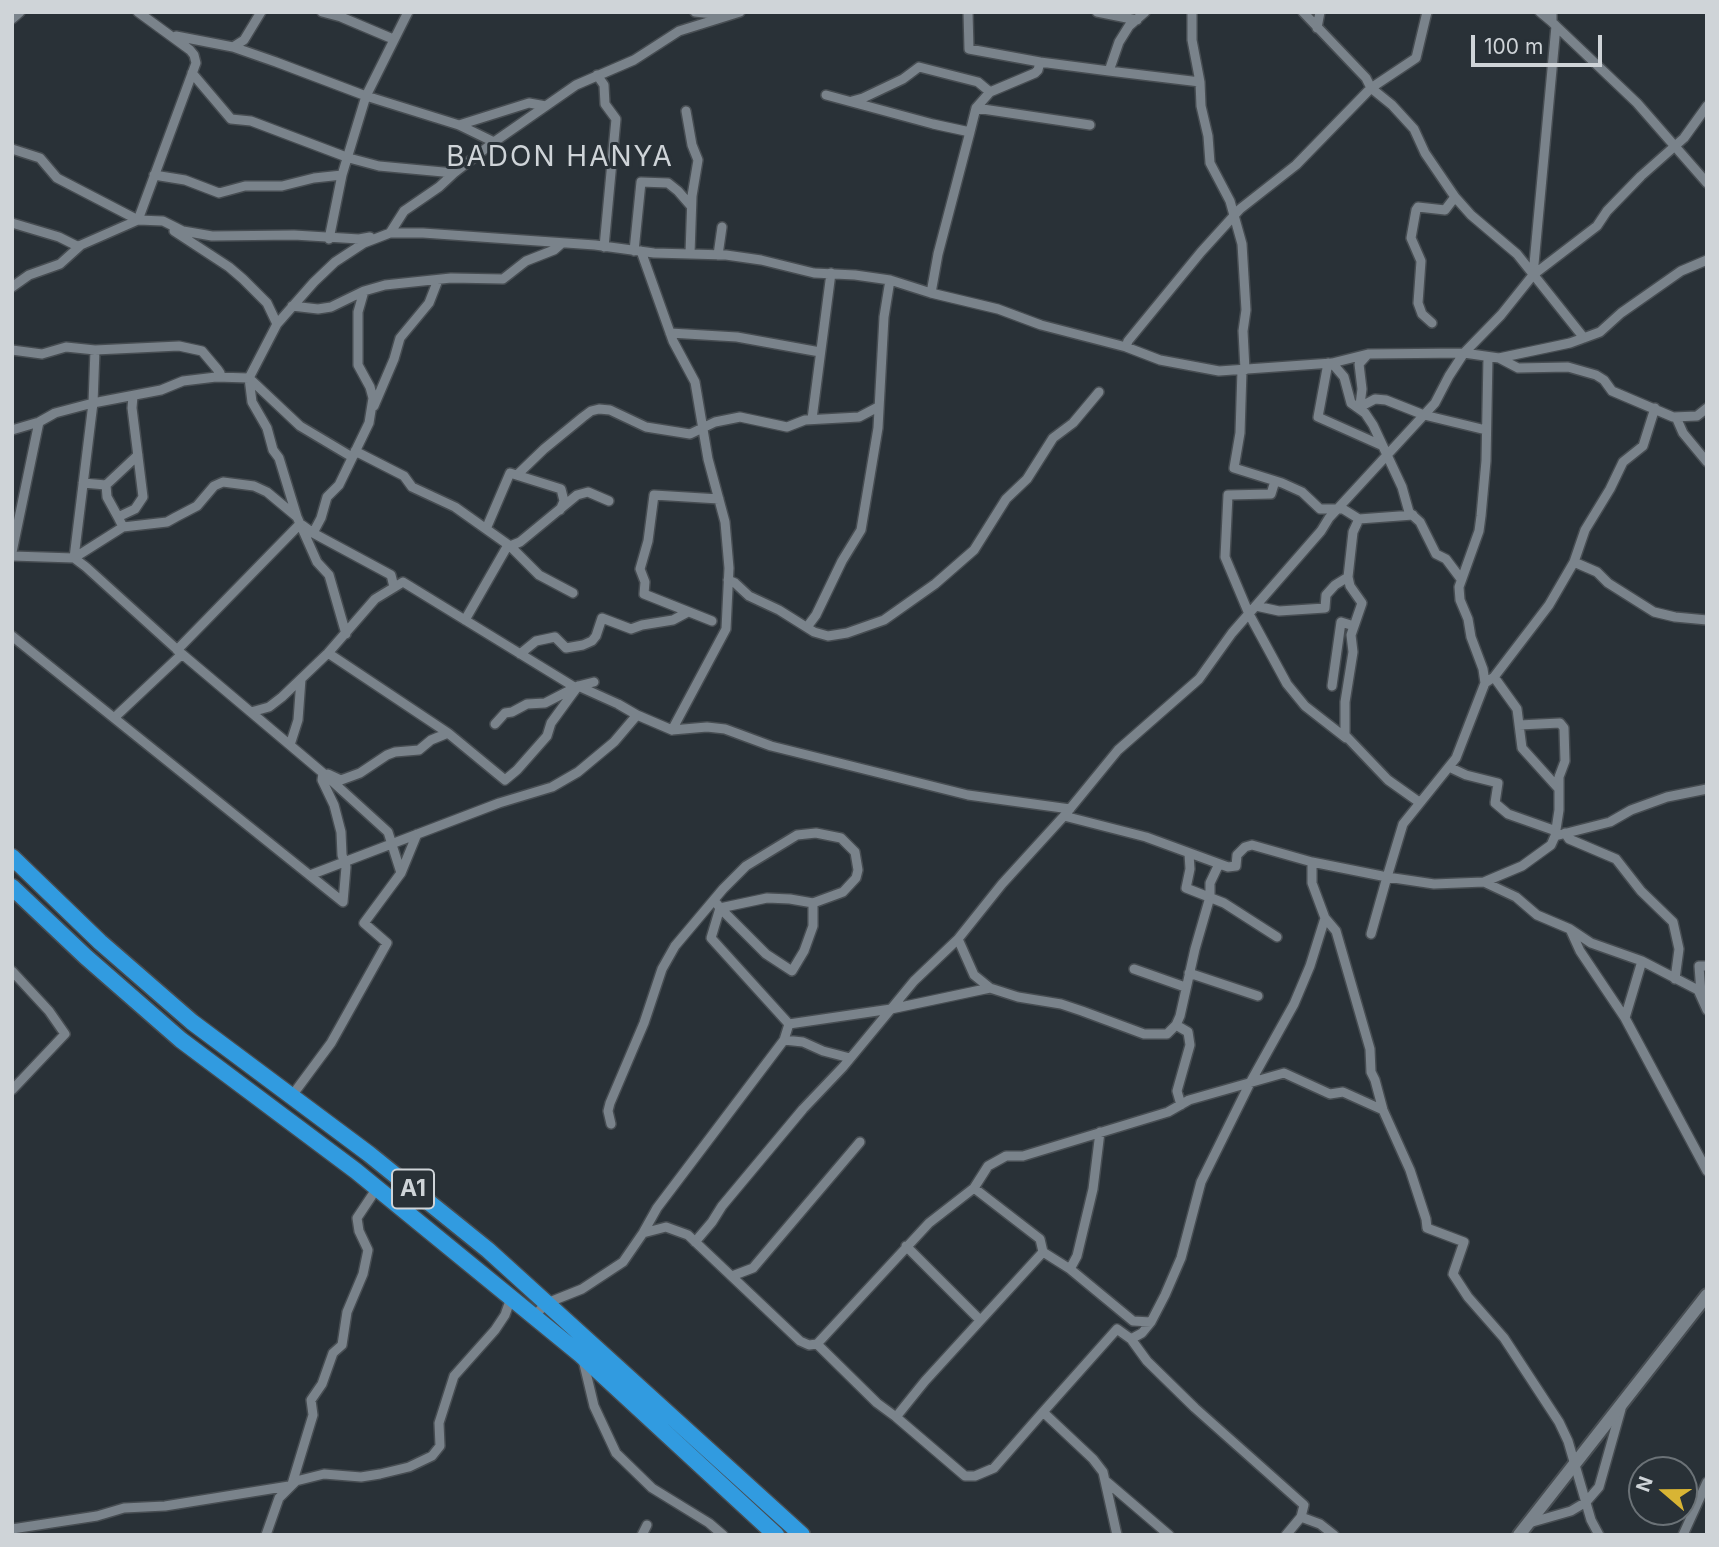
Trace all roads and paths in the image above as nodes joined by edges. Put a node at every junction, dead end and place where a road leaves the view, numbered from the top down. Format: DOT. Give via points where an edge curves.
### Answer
graph roads {
  1 [pos="20,12"];
  2 [pos="138,12"];
  3 [pos="261,12"];
  4 [pos="322,12"];
  5 [pos="408,12"];
  6 [pos="698,12"];
  7 [pos="740,12"];
  8 [pos="968,12"];
  9 [pos="1097,12"];
  10 [pos="1145,12"];
  11 [pos="1192,12"];
  12 [pos="1303,12"];
  13 [pos="1320,12"];
  14 [pos="1427,12"];
  15 [pos="1540,12"];
  16 [pos="730,16"];
  17 [pos="12,19"];
  18 [pos="1137,20"];
  19 [pos="1553,20"];
  20 [pos="1317,28"];
  21 [pos="174,36"];
  22 [pos="393,39"];
  23 [pos="233,47"];
  24 [pos="1040,62"];
  25 [pos="1110,71"];
  26 [pos="192,73"];
  27 [pos="597,75"];
  28 [pos="1200,82"];
  29 [pos="1371,89"];
  30 [pos="990,92"];
  31 [pos="826,95"];
  32 [pos="366,96"];
  33 [pos="850,101"];
  34 [pos="546,106"];
  35 [pos="1707,106"];
  36 [pos="976,108"];
  37 [pos="686,111"];
  38 [pos="459,125"];
  39 [pos="1090,125"];
  40 [pos="970,132"];
  41 [pos="494,142"];
  42 [pos="1676,145"];
  43 [pos="12,149"];
  44 [pos="349,158"];
  45 [pos="454,173"];
  46 [pos="154,175"];
  47 [pos="342,175"];
  48 [pos="1707,183"];
  49 [pos="1455,197"];
  50 [pos="691,206"];
  51 [pos="1234,217"];
  52 [pos="138,220"];
  53 [pos="163,222"];
  54 [pos="12,223"];
  55 [pos="722,227"];
  56 [pos="390,233"];
  57 [pos="376,236"];
  58 [pos="329,239"];
  59 [pos="562,243"];
  60 [pos="81,245"];
  61 [pos="604,247"];
  62 [pos="637,251"];
  63 [pos="690,253"];
  64 [pos="718,255"];
  65 [pos="1707,260"];
  66 [pos="831,273"];
  67 [pos="1533,275"];
  68 [pos="438,280"];
  69 [pos="891,280"];
  70 [pos="12,287"];
  71 [pos="365,291"];
  72 [pos="931,293"];
  73 [pos="292,306"];
  74 [pos="1432,323"];
  75 [pos="277,324"];
  76 [pos="670,333"];
  77 [pos="1584,338"];
  78 [pos="1126,347"];
  79 [pos="12,350"];
  80 [pos="95,350"];
  81 [pos="820,352"];
  82 [pos="1464,353"];
  83 [pos="1368,354"];
  84 [pos="1488,357"];
  85 [pos="1499,358"];
  86 [pos="1330,363"];
  87 [pos="1243,370"];
  88 [pos="216,377"];
  89 [pos="249,379"];
  90 [pos="1099,392"];
  91 [pos="132,396"];
  92 [pos="93,402"];
  93 [pos="878,407"];
  94 [pos="1359,407"];
  95 [pos="1656,408"];
  96 [pos="1707,408"];
  97 [pos="372,411"];
  98 [pos="1424,415"];
  99 [pos="1676,417"];
  100 [pos="812,419"];
  101 [pos="38,422"];
  102 [pos="703,428"];
  103 [pos="12,430"];
  104 [pos="1486,430"];
  105 [pos="1383,446"];
  106 [pos="353,454"];
  107 [pos="138,455"];
  108 [pos="1387,456"];
  109 [pos="1707,462"];
  110 [pos="517,475"];
  111 [pos="1275,481"];
  112 [pos="83,482"];
  113 [pos="106,485"];
  114 [pos="561,489"];
  115 [pos="588,492"];
  116 [pos="719,499"];
  117 [pos="609,501"];
  118 [pos="1339,509"];
  119 [pos="559,510"];
  120 [pos="1413,515"];
  121 [pos="118,517"];
  122 [pos="1359,519"];
  123 [pos="298,520"];
  124 [pos="123,527"];
  125 [pos="486,529"];
  126 [pos="313,533"];
  127 [pos="509,545"];
  128 [pos="12,554"];
  129 [pos="74,558"];
  130 [pos="1574,562"];
  131 [pos="1348,576"];
  132 [pos="1461,579"];
  133 [pos="728,580"];
  134 [pos="394,587"];
  135 [pos="573,593"];
  136 [pos="1256,606"];
  137 [pos="688,612"];
  138 [pos="1249,614"];
  139 [pos="465,620"];
  140 [pos="1707,620"];
  141 [pos="712,621"];
  142 [pos="1354,626"];
  143 [pos="807,627"];
  144 [pos="346,634"];
  145 [pos="12,636"];
  146 [pos="180,652"];
  147 [pos="328,653"];
  148 [pos="520,654"];
  149 [pos="1494,677"];
  150 [pos="301,679"];
  151 [pos="594,682"];
  152 [pos="1485,683"];
  153 [pos="1332,686"];
  154 [pos="577,687"];
  155 [pos="251,712"];
  156 [pos="637,715"];
  157 [pos="114,718"];
  158 [pos="495,724"];
  159 [pos="1519,725"];
  160 [pos="672,730"];
  161 [pos="448,733"];
  162 [pos="1346,738"];
  163 [pos="290,745"];
  164 [pos="1449,767"];
  165 [pos="323,773"];
  166 [pos="1559,789"];
  167 [pos="1707,789"];
  168 [pos="1419,802"];
  169 [pos="1067,813"];
  170 [pos="417,834"];
  171 [pos="1559,834"];
  172 [pos="392,844"];
  173 [pos="1189,854"];
  174 [pos="12,857"];
  175 [pos="345,862"];
  176 [pos="1312,862"];
  177 [pos="1219,864"];
  178 [pos="401,873"];
  179 [pos="310,875"];
  180 [pos="1387,877"];
  181 [pos="1484,882"];
  182 [pos="12,887"];
  183 [pos="1210,897"];
  184 [pos="717,904"];
  185 [pos="813,904"];
  186 [pos="1325,918"];
  187 [pos="1570,929"];
  188 [pos="1371,934"];
  189 [pos="1277,937"];
  190 [pos="958,939"];
  191 [pos="1642,961"];
  192 [pos="1707,966"];
  193 [pos="1134,970"];
  194 [pos="12,971"];
  195 [pos="1189,973"];
  196 [pos="1675,979"];
  197 [pos="1185,987"];
  198 [pos="990,988"];
  199 [pos="1701,993"];
  200 [pos="1258,996"];
  201 [pos="891,1009"];
  202 [pos="1707,1010"];
  203 [pos="1625,1018"];
  204 [pos="789,1024"];
  205 [pos="1176,1025"];
  206 [pos="784,1040"];
  207 [pos="850,1058"];
  208 [pos="1250,1083"];
  209 [pos="13,1087"];
  210 [pos="291,1097"];
  211 [pos="1181,1105"];
  212 [pos="1383,1110"];
  213 [pos="611,1125"];
  214 [pos="1100,1132"];
  215 [pos="860,1142"];
  216 [pos="1707,1171"];
  217 [pos="377,1188"];
  218 [pos="974,1188"];
  219 [pos="425,1198"];
  220 [pos="411,1215"];
  221 [pos="643,1233"];
  222 [pos="695,1242"];
  223 [pos="906,1246"];
  224 [pos="1043,1252"];
  225 [pos="1070,1269"];
  226 [pos="732,1276"];
  227 [pos="1707,1295"];
  228 [pos="511,1298"];
  229 [pos="547,1303"];
  230 [pos="533,1317"];
  231 [pos="980,1320"];
  232 [pos="1151,1322"];
  233 [pos="1131,1339"];
  234 [pos="817,1344"];
  235 [pos="581,1355"];
  236 [pos="1622,1403"];
  237 [pos="1043,1412"];
  238 [pos="896,1417"];
  239 [pos="1574,1465"];
  240 [pos="1107,1482"];
  241 [pos="1707,1482"];
  242 [pos="291,1486"];
  243 [pos="1586,1502"];
  244 [pos="1301,1517"];
  245 [pos="1529,1523"];
  246 [pos="12,1529"];
  247 [pos="266,1535"];
  248 [pos="723,1535"];
  249 [pos="776,1535"];
  250 [pos="802,1535"];
  251 [pos="1117,1535"];
  252 [pos="1169,1535"];
  253 [pos="1286,1535"];
  254 [pos="1334,1535"];
  255 [pos="1519,1535"];
  256 [pos="1599,1535"];
  257 [pos="1683,1535"];
  1 -- 17 [label="street"];
  2 -- 21 [label="street"];
  3 -- 23 [label="street" via="244,40"];
  4 -- 22 [label="street"];
  5 -- 22 [label="street"];
  6 -- 16 [label="street"];
  7 -- 16 [label="street"];
  8 -- 24 [label="street" via="969,49"];
  9 -- 18 [label="street"];
  10 -- 18 [label="street"];
  11 -- 28 [label="street"];
  12 -- 20 [label="street"];
  13 -- 20 [label="street"];
  14 -- 29 [label="street" via="1416,58"];
  15 -- 19 [label="street"];
  16 -- 27 [label="street" via="679,31 634,60"];
  18 -- 25 [label="street" via="1119,42"];
  19 -- 42 [label="street"];
  19 -- 67 [label="street"];
  20 -- 29 [label="street" via="1366,78"];
  21 -- 23 [label="street"];
  21 -- 26 [label="street" via="194,55"];
  22 -- 32 [label="street"];
  23 -- 32 [label="street"];
  24 -- 25 [label="street"];
  24 -- 30 [label="street" via="1035,73"];
  25 -- 28 [label="street"];
  26 -- 44 [label="street" via="231,119 251,121"];
  26 -- 46 [label="street"];
  27 -- 34 [label="street"];
  27 -- 61 [label="street" via="604,85 605,104 617,120"];
  28 -- 51 [label="street" via="1211,169"];
  29 -- 49 [label="street" via="1415,129 1425,153"];
  29 -- 51 [label="street" via="1296,165"];
  30 -- 33 [label="street" via="978,82 919,67 904,79"];
  30 -- 36 [label="street"];
  31 -- 33 [label="street"];
  32 -- 38 [label="street"];
  32 -- 44 [label="street"];
  33 -- 40 [label="street"];
  34 -- 38 [label="street" via="529,103"];
  34 -- 41 [label="street"];
  35 -- 42 [label="street"];
  36 -- 39 [label="street"];
  36 -- 40 [label="street"];
  37 -- 50 [label="street" via="698,160"];
  38 -- 41 [label="street"];
  40 -- 72 [label="street"];
  41 -- 45 [label="street"];
  42 -- 48 [label="street"];
  42 -- 67 [label="street" via="1597,226"];
  43 -- 52 [label="street" via="40,158 57,178"];
  44 -- 45 [label="street" via="379,166"];
  44 -- 47 [label="street"];
  45 -- 56 [label="street" via="404,211"];
  46 -- 47 [label="street" via="219,193"];
  46 -- 52 [label="street"];
  47 -- 58 [label="street"];
  49 -- 67 [label="street" via="1517,254"];
  49 -- 74 [label="street" via="1445,210 1418,207 1413,228 1411,243 1420,261 1418,303"];
  50 -- 62 [label="street" via="667,183 641,182"];
  50 -- 63 [label="street"];
  51 -- 78 [label="street" via="1200,251"];
  51 -- 87 [label="street" via="1245,276"];
  52 -- 53 [label="street"];
  52 -- 60 [label="street"];
  53 -- 58 [label="street" via="212,236"];
  53 -- 75 [label="street" via="243,279 267,303"];
  54 -- 60 [label="street"];
  55 -- 64 [label="street"];
  56 -- 57 [label="street"];
  56 -- 59 [label="street"];
  57 -- 58 [label="street"];
  57 -- 73 [label="street" via="335,262"];
  59 -- 61 [label="street"];
  59 -- 68 [label="street" via="503,279"];
  60 -- 70 [label="street" via="60,264"];
  61 -- 62 [label="street"];
  62 -- 63 [label="street"];
  62 -- 76 [label="street"];
  63 -- 64 [label="street"];
  64 -- 66 [label="street" via="814,274"];
  65 -- 77 [label="street" via="1681,271 1600,332"];
  66 -- 69 [label="street"];
  66 -- 81 [label="street"];
  67 -- 77 [label="street"];
  67 -- 82 [label="street"];
  68 -- 71 [label="street"];
  68 -- 97 [label="street" via="429,303 400,338"];
  69 -- 72 [label="street"];
  69 -- 93 [label="street"];
  71 -- 73 [label="street" via="331,307"];
  71 -- 97 [label="street" via="358,312 358,365 370,387"];
  72 -- 78 [label="street"];
  73 -- 75 [label="street"];
  75 -- 89 [label="street"];
  76 -- 81 [label="street" via="737,337"];
  76 -- 102 [label="street" via="695,382"];
  77 -- 85 [label="street"];
  78 -- 87 [label="street" via="1208,370"];
  79 -- 80 [label="street" via="43,354 66,347"];
  80 -- 88 [label="street" via="179,346 202,351 220,373"];
  80 -- 92 [label="street"];
  81 -- 100 [label="street"];
  82 -- 83 [label="street"];
  82 -- 84 [label="street"];
  82 -- 98 [label="street"];
  83 -- 86 [label="street"];
  83 -- 94 [label="street" via="1359,364"];
  84 -- 85 [label="street"];
  84 -- 104 [label="street"];
  85 -- 95 [label="street" via="1518,368 1568,367 1596,375 1612,391"];
  86 -- 87 [label="street"];
  86 -- 94 [label="street" via="1344,377 1349,400"];
  86 -- 105 [label="street" via="1318,417"];
  87 -- 111 [label="street" via="1234,466"];
  88 -- 89 [label="street"];
  88 -- 91 [label="street"];
  89 -- 106 [label="street" via="300,426"];
  89 -- 123 [label="street"];
  90 -- 143 [label="street" via="1073,423 1053,438 974,550 935,584 884,620 857,630 828,636"];
  91 -- 92 [label="street"];
  91 -- 107 [label="street"];
  92 -- 101 [label="street"];
  92 -- 112 [label="street"];
  93 -- 100 [label="street" via="859,417"];
  93 -- 143 [label="street" via="861,530"];
  94 -- 98 [label="street" via="1378,399"];
  94 -- 105 [label="street"];
  95 -- 99 [label="street"];
  95 -- 130 [label="street" via="1643,446 1623,461 1585,530"];
  96 -- 99 [label="street" via="1698,416"];
  97 -- 106 [label="street"];
  98 -- 104 [label="street"];
  98 -- 108 [label="street"];
  99 -- 109 [label="street"];
  100 -- 102 [label="street" via="787,427 740,417"];
  101 -- 103 [label="street"];
  101 -- 128 [label="street"];
  102 -- 110 [label="street" via="677,432 646,427 610,410 591,411"];
  102 -- 116 [label="street"];
  104 -- 132 [label="street" via="1479,531"];
  105 -- 108 [label="street"];
  106 -- 125 [label="street" via="404,476 412,487 437,497"];
  106 -- 126 [label="street" via="339,485 327,497"];
  107 -- 113 [label="street"];
  107 -- 121 [label="street" via="143,497 135,509"];
  108 -- 118 [label="street"];
  108 -- 120 [label="street"];
  110 -- 114 [label="street"];
  110 -- 125 [label="street" via="510,473"];
  111 -- 118 [label="street" via="1307,495 1320,509"];
  111 -- 138 [label="street" via="1272,494 1228,495 1226,557"];
  112 -- 113 [label="street"];
  112 -- 129 [label="street"];
  113 -- 121 [label="street"];
  114 -- 115 [label="street"];
  114 -- 119 [label="street" via="564,502"];
  115 -- 117 [label="street"];
  115 -- 119 [label="street"];
  116 -- 133 [label="street"];
  116 -- 137 [label="street" via="654,495 640,569 644,594"];
  118 -- 122 [label="street"];
  118 -- 136 [label="street"];
  119 -- 127 [label="street" via="520,542"];
  120 -- 122 [label="street"];
  120 -- 132 [label="street" via="1436,554 1444,557"];
  121 -- 124 [label="street"];
  122 -- 131 [label="street"];
  123 -- 124 [label="street" via="267,492 223,482 197,506 167,522"];
  123 -- 126 [label="street"];
  123 -- 144 [label="street" via="317,562 329,575"];
  123 -- 146 [label="street"];
  124 -- 129 [label="street"];
  125 -- 127 [label="street"];
  126 -- 134 [label="street" via="391,575"];
  127 -- 135 [label="street" via="539,575"];
  127 -- 139 [label="street"];
  128 -- 129 [label="street"];
  129 -- 146 [label="street"];
  130 -- 140 [label="street" via="1597,572 1654,612"];
  130 -- 149 [label="street" via="1546,610"];
  131 -- 136 [label="street" via="1326,595 1325,608 1279,611"];
  131 -- 142 [label="street" via="1362,603"];
  132 -- 152 [label="street" via="1460,600"];
  133 -- 143 [label="street" via="748,596"];
  133 -- 160 [label="street" via="726,629"];
  134 -- 139 [label="street" via="403,582"];
  134 -- 144 [label="street" via="375,599"];
  136 -- 138 [label="street"];
  137 -- 141 [label="street"];
  137 -- 148 [label="street" via="631,629 602,618 596,636 583,645 566,648 555,637 536,640"];
  138 -- 162 [label="street" via="1287,684 1305,706"];
  138 -- 169 [label="street" via="1196,682 1118,750"];
  139 -- 148 [label="street"];
  142 -- 153 [label="street" via="1341,622"];
  142 -- 162 [label="street" via="1344,715"];
  144 -- 147 [label="street"];
  145 -- 157 [label="street"];
  146 -- 155 [label="street"];
  146 -- 157 [label="street"];
  147 -- 150 [label="street"];
  147 -- 161 [label="street"];
  148 -- 154 [label="street"];
  149 -- 152 [label="street"];
  149 -- 159 [label="street" via="1517,709"];
  150 -- 155 [label="street" via="274,703"];
  150 -- 163 [label="street" via="298,720"];
  151 -- 154 [label="street"];
  152 -- 164 [label="street"];
  154 -- 156 [label="street"];
  154 -- 158 [label="street" via="545,703 505,713"];
  154 -- 161 [label="street" via="547,736 505,780"];
  155 -- 163 [label="street"];
  156 -- 160 [label="street"];
  156 -- 170 [label="street" via="579,772 552,787"];
  157 -- 179 [label="street"];
  159 -- 166 [label="street" via="1522,748"];
  159 -- 166 [label="street" via="1560,723 1564,728"];
  160 -- 169 [label="street" via="725,729 771,746 968,795"];
  161 -- 165 [label="street" via="419,750 387,755 341,780"];
  162 -- 168 [label="street"];
  163 -- 165 [label="street"];
  164 -- 168 [label="street"];
  164 -- 171 [label="street" via="1498,783 1495,803 1508,814"];
  165 -- 172 [label="street" via="388,832"];
  165 -- 175 [label="street"];
  166 -- 171 [label="street"];
  167 -- 171 [label="street" via="1667,797 1610,822"];
  168 -- 180 [label="street" via="1403,824"];
  169 -- 173 [label="street"];
  169 -- 190 [label="street"];
  170 -- 172 [label="street"];
  170 -- 178 [label="street"];
  171 -- 181 [label="street" via="1522,866"];
  171 -- 196 [label="street" via="1616,859 1673,922 1679,949"];
  172 -- 175 [label="street"];
  172 -- 178 [label="street"];
  173 -- 177 [label="street"];
  173 -- 183 [label="street" via="1186,888"];
  174 -- 210 [label="highway, A1" via="178,1010"];
  175 -- 179 [label="street"];
  175 -- 179 [label="street" via="343,902"];
  176 -- 177 [label="street" via="1252,845 1237,855 1236,866"];
  176 -- 180 [label="street"];
  176 -- 186 [label="street" via="1312,883"];
  177 -- 183 [label="street" via="1210,883"];
  178 -- 210 [label="street" via="364,923 387,943 331,1043"];
  180 -- 181 [label="street" via="1434,884"];
  180 -- 188 [label="street"];
  181 -- 187 [label="street" via="1516,897 1536,915"];
  182 -- 217 [label="highway, A1" via="181,1040"];
  183 -- 189 [label="street"];
  183 -- 195 [label="street"];
  184 -- 185 [label="street" via="766,898"];
  184 -- 185 [label="street" via="766,954 792,971 813,926"];
  184 -- 185 [label="street" via="746,866 797,835 841,838 855,852 856,878 843,892"];
  184 -- 204 [label="street" via="711,937"];
  184 -- 213 [label="street" via="675,946 662,969 610,1103"];
  186 -- 208 [label="street" via="1294,1004"];
  186 -- 212 [label="street" via="1336,930"];
  187 -- 191 [label="street" via="1591,943"];
  187 -- 203 [label="street"];
  190 -- 198 [label="street" via="974,975"];
  190 -- 201 [label="street"];
  191 -- 196 [label="street"];
  191 -- 203 [label="street"];
  192 -- 199 [label="street" via="1699,966"];
  193 -- 197 [label="street"];
  194 -- 209 [label="street" via="65,1034"];
  195 -- 197 [label="street"];
  195 -- 200 [label="street"];
  196 -- 199 [label="street"];
  197 -- 205 [label="street"];
  198 -- 201 [label="street"];
  198 -- 205 [label="street" via="1061,1004 1144,1034 1167,1034"];
  199 -- 202 [label="street"];
  201 -- 204 [label="street"];
  201 -- 207 [label="street"];
  203 -- 216 [label="street"];
  204 -- 206 [label="street"];
  205 -- 211 [label="street" via="1188,1032 1189,1045 1177,1091"];
  206 -- 207 [label="street"];
  206 -- 221 [label="street"];
  207 -- 222 [label="street"];
  208 -- 211 [label="street"];
  208 -- 212 [label="street" via="1284,1073 1330,1094 1343,1092"];
  208 -- 232 [label="street" via="1200,1182 1181,1258"];
  210 -- 219 [label="highway, A1"];
  211 -- 214 [label="street"];
  212 -- 239 [label="street" via="1410,1170 1427,1228 1464,1242 1453,1274 1504,1338 1559,1422"];
  214 -- 218 [label="street" via="1023,1156 1006,1156 988,1166"];
  214 -- 225 [label="street" via="1093,1189"];
  215 -- 226 [label="street" via="753,1268"];
  217 -- 220 [label="highway, A1"];
  217 -- 242 [label="street" via="356,1218 368,1250 363,1274 347,1312 342,1345 333,1353 311,1400 313,1415"];
  218 -- 223 [label="street"];
  218 -- 224 [label="street" via="1040,1239"];
  219 -- 220 [label="highway"];
  219 -- 229 [label="highway, A1"];
  220 -- 228 [label="highway, A1"];
  221 -- 222 [label="street" via="666,1227"];
  221 -- 229 [label="street" via="623,1262 582,1289"];
  222 -- 226 [label="street"];
  223 -- 231 [label="street"];
  223 -- 234 [label="street"];
  224 -- 225 [label="street"];
  224 -- 231 [label="street"];
  225 -- 232 [label="street" via="1133,1321"];
  226 -- 234 [label="street" via="800,1341"];
  227 -- 236 [label="main road"];
  228 -- 230 [label="highway, A1"];
  228 -- 242 [label="street" via="495,1331 454,1376 439,1423 440,1446 432,1455 380,1474 324,1474"];
  229 -- 230 [label="street"];
  229 -- 250 [label="highway, A1"];
  230 -- 235 [label="highway, A1"];
  231 -- 238 [label="street"];
  232 -- 233 [label="street"];
  233 -- 237 [label="street" via="1117,1329"];
  233 -- 244 [label="street" via="1195,1408 1304,1505"];
  234 -- 238 [label="street"];
  235 -- 248 [label="street" via="594,1406 616,1453 652,1488"];
  235 -- 249 [label="highway, A1"];
  236 -- 239 [label="main road"];
  236 -- 243 [label="street" via="1600,1487"];
  237 -- 238 [label="street" via="994,1468 975,1476 965,1476"];
  237 -- 240 [label="street" via="1093,1459"];
  239 -- 243 [label="street"];
  239 -- 245 [label="main road"];
  240 -- 251 [label="street"];
  240 -- 252 [label="street"];
  241 -- 257 [label="street"];
  242 -- 246 [label="street" via="124,1508"];
  242 -- 247 [label="street" via="279,1497"];
  243 -- 245 [label="street"];
  243 -- 256 [label="street"];
  244 -- 253 [label="street"];
  244 -- 254 [label="street"];
  245 -- 255 [label="main road"];
}
